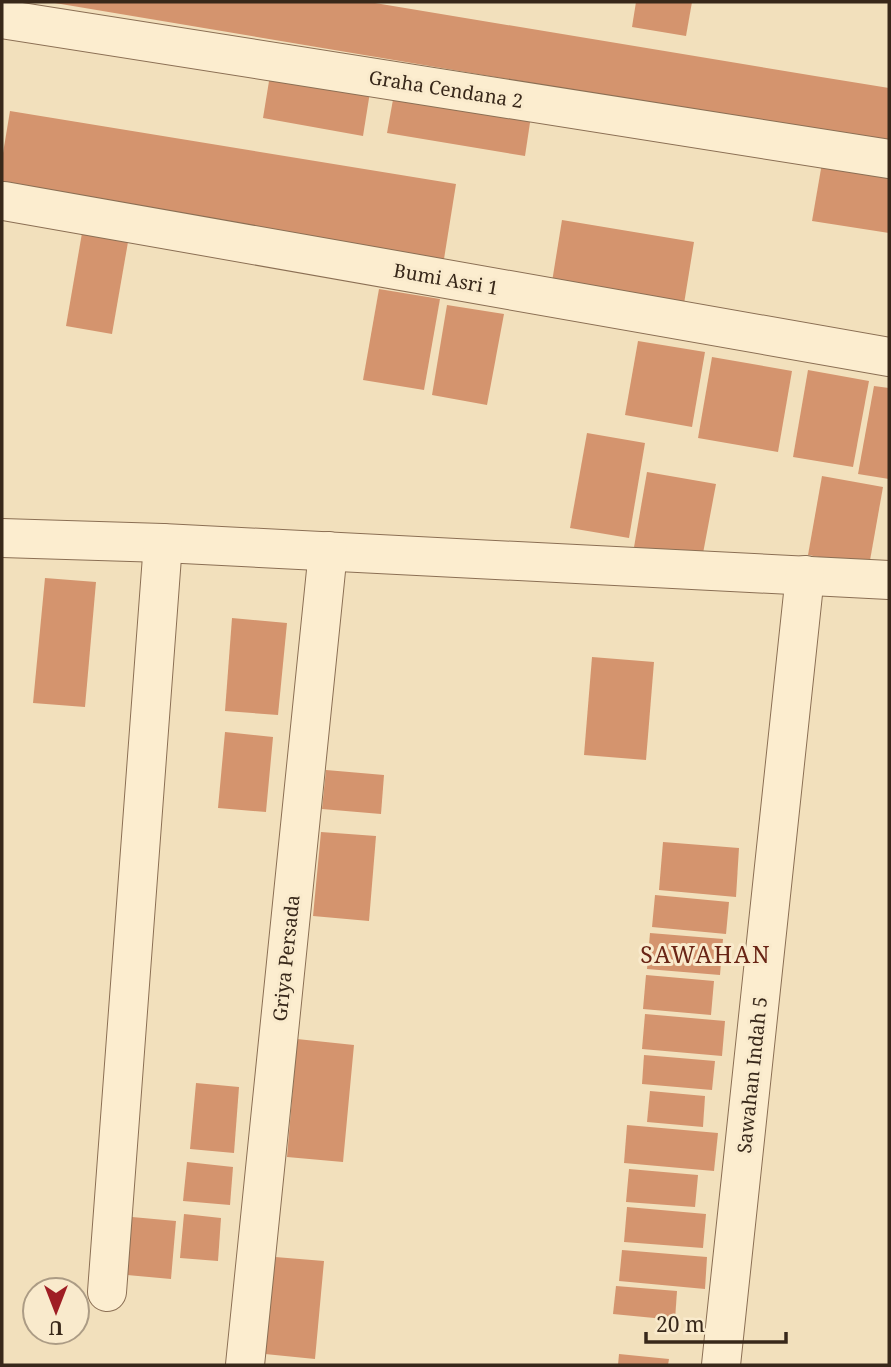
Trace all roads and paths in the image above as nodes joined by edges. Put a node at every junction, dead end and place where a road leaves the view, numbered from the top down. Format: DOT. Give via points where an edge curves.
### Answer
graph roads {
  1 [pos="2,19"];
  2 [pos="889,159"];
  3 [pos="4,201"];
  4 [pos="889,357"];
  5 [pos="2,538"];
  6 [pos="163,543"];
  7 [pos="328,551"];
  8 [pos="805,575"];
  9 [pos="889,580"];
  10 [pos="107,1292"];
  11 [pos="245,1365"];
  12 [pos="721,1365"];
  1 -- 2 [label="street, Graha Cendana 2"];
  3 -- 4 [label="street, Bumi Asri 1"];
  5 -- 6 [label="street"];
  6 -- 7 [label="street"];
  6 -- 10 [label="street"];
  7 -- 8 [label="street"];
  7 -- 11 [label="street, Griya Persada"];
  8 -- 9 [label="street"];
  8 -- 12 [label="street, Sawahan Indah 5"];
}
